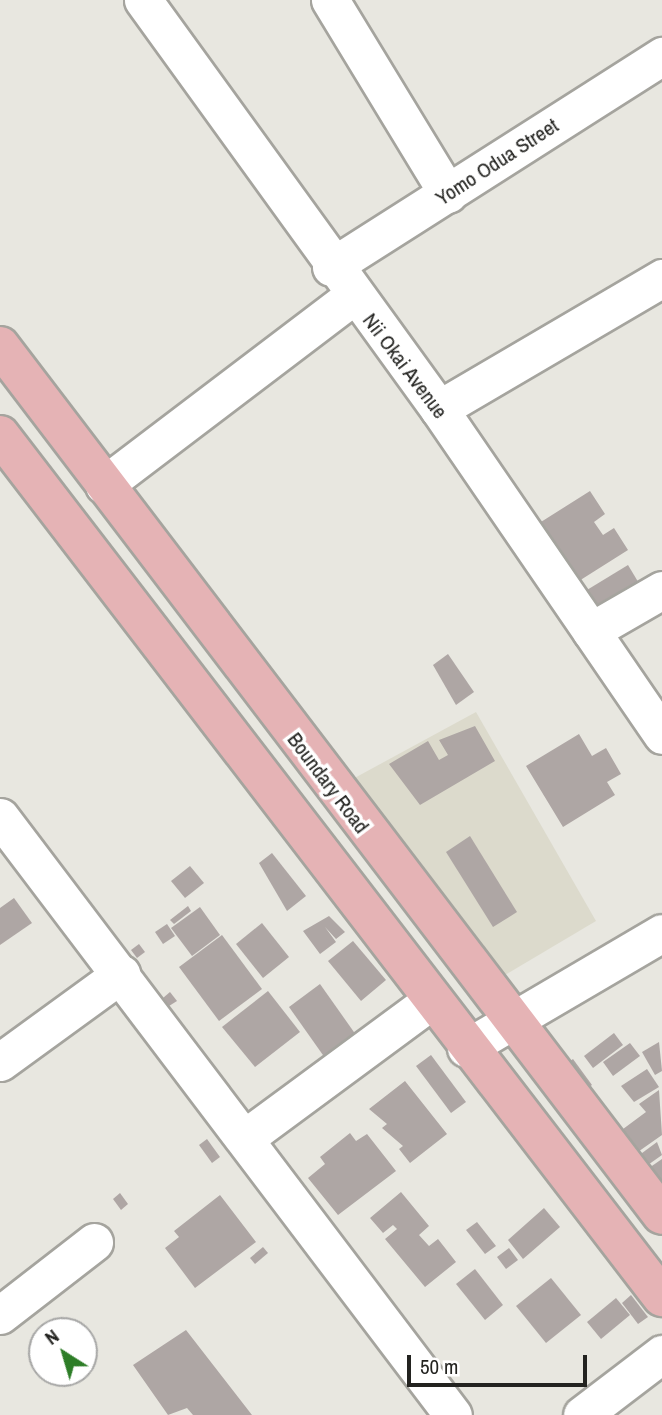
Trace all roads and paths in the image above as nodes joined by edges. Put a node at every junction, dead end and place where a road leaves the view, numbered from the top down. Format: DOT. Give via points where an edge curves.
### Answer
graph roads {
  1 [pos="143,0"];
  2 [pos="330,0"];
  3 [pos="662,56"];
  4 [pos="448,194"];
  5 [pos="331,267"];
  6 [pos="662,278"];
  7 [pos="353,296"];
  8 [pos="0,346"];
  9 [pos="439,409"];
  10 [pos="0,435"];
  11 [pos="104,485"];
  12 [pos="662,590"];
  13 [pos="592,631"];
  14 [pos="662,734"];
  15 [pos="0,817"];
  16 [pos="662,933"];
  17 [pos="121,974"];
  18 [pos="430,1001"];
  19 [pos="509,1022"];
  20 [pos="466,1048"];
  21 [pos="0,1062"];
  22 [pos="245,1138"];
  23 [pos="662,1215"];
  24 [pos="94,1242"];
  25 [pos="662,1297"];
  26 [pos="0,1315"];
  27 [pos="662,1354"];
  28 [pos="453,1415"];
  29 [pos="582,1415"];
  1 -- 5 [label="street, Nii Okai Avenue"];
  2 -- 4 [label="street"];
  3 -- 4 [label="street, Yomo Odua Street"];
  4 -- 5 [label="street, Yomo Odua Street"];
  5 -- 7 [label="street, Nii Okai Avenue"];
  6 -- 9 [label="street"];
  7 -- 9 [label="street, Nii Okai Avenue"];
  7 -- 11 [label="street"];
  8 -- 11 [label="main road, Boundary Road"];
  9 -- 13 [label="street, Nii Okai Avenue"];
  10 -- 18 [label="main road"];
  11 -- 19 [label="main road, Boundary Road"];
  12 -- 13 [label="street"];
  13 -- 14 [label="street, Nii Okai Avenue"];
  15 -- 17 [label="street"];
  16 -- 19 [label="street"];
  17 -- 21 [label="street"];
  17 -- 22 [label="street"];
  18 -- 20 [label="main road"];
  18 -- 22 [label="street"];
  19 -- 20 [label="street"];
  19 -- 23 [label="main road, Boundary Road"];
  20 -- 25 [label="main road"];
  22 -- 28 [label="street"];
  24 -- 26 [label="street"];
  27 -- 29 [label="street"];
}
